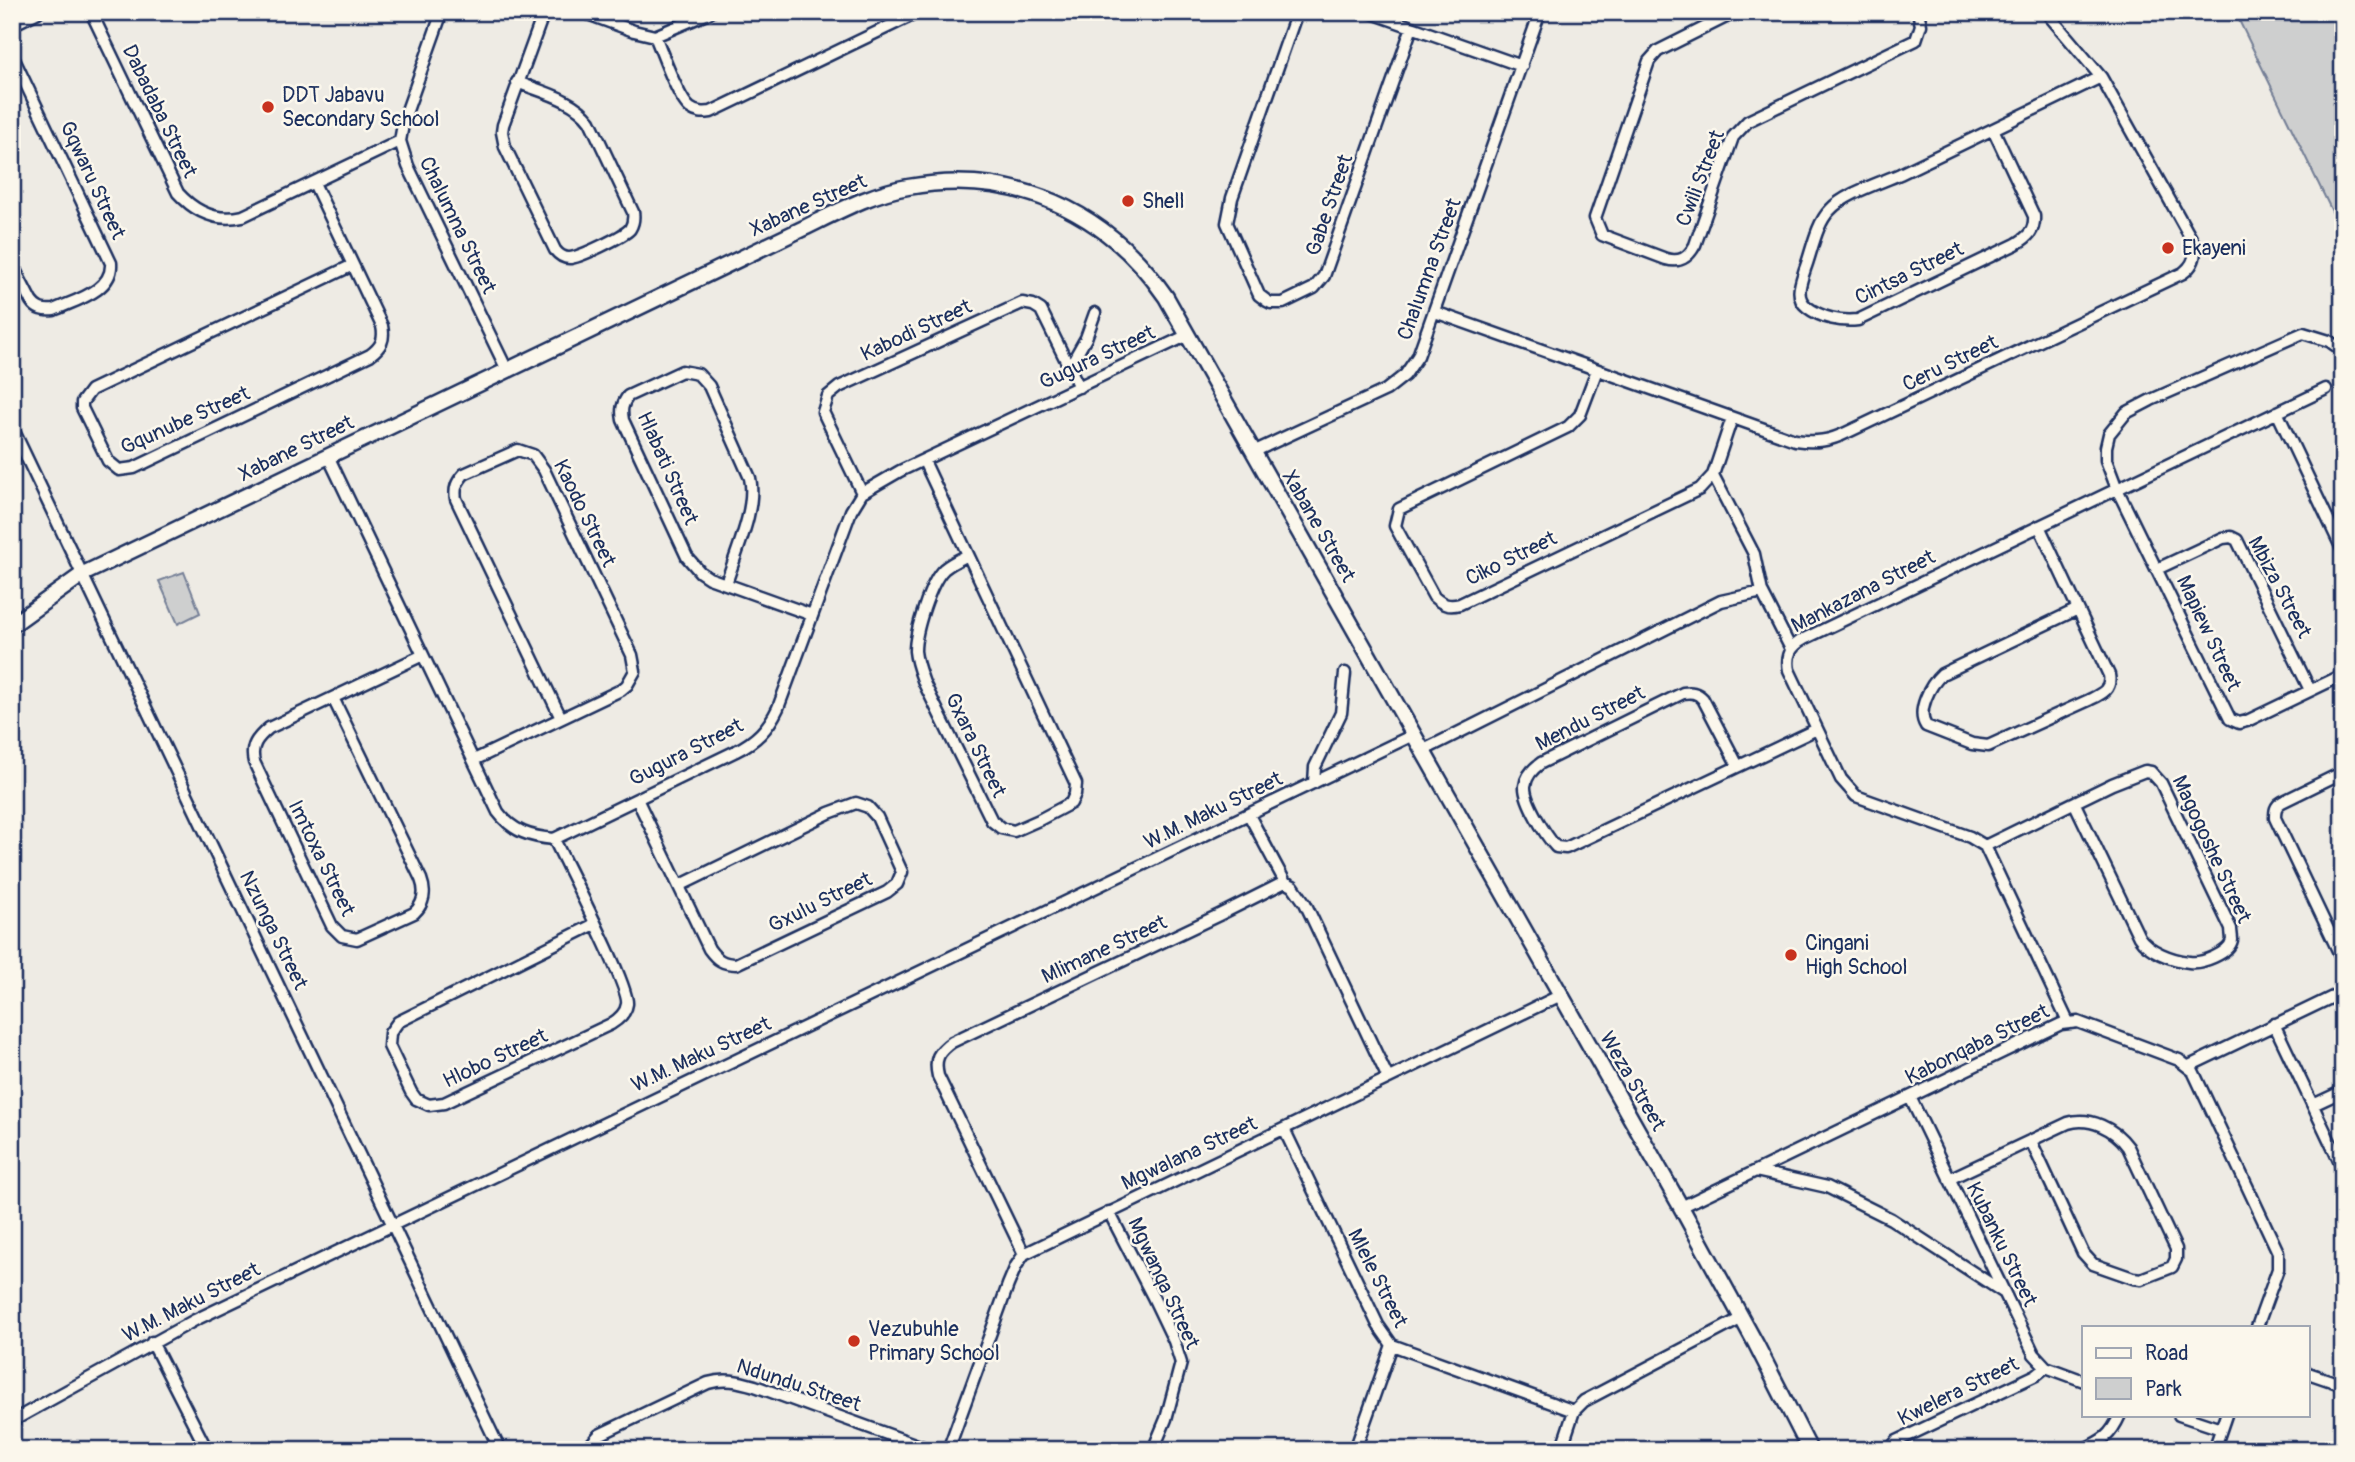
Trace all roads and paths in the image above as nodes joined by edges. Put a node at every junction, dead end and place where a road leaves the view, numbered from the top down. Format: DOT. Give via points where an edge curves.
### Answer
graph roads {
  1 [pos="38,12"];
  2 [pos="91,12"];
  3 [pos="442,12"];
  4 [pos="544,12"];
  5 [pos="582,12"];
  6 [pos="711,12"];
  7 [pos="919,12"];
  8 [pos="1297,12"];
  9 [pos="1369,12"];
  10 [pos="1540,12"];
  11 [pos="1735,12"];
  12 [pos="1918,12"];
  13 [pos="2046,12"];
  14 [pos="12,25"];
  15 [pos="1412,27"];
  16 [pos="654,36"];
  17 [pos="12,55"];
  18 [pos="1522,66"];
  19 [pos="2101,77"];
  20 [pos="517,82"];
  21 [pos="1993,129"];
  22 [pos="400,141"];
  23 [pos="314,183"];
  24 [pos="12,264"];
  25 [pos="353,265"];
  26 [pos="1435,312"];
  27 [pos="1095,313"];
  28 [pos="1188,334"];
  29 [pos="2343,351"];
  30 [pos="1069,369"];
  31 [pos="507,370"];
  32 [pos="1597,370"];
  33 [pos="1079,387"];
  34 [pos="2326,389"];
  35 [pos="2277,412"];
  36 [pos="1732,418"];
  37 [pos="12,427"];
  38 [pos="1253,452"];
  39 [pos="328,456"];
  40 [pos="924,461"];
  41 [pos="1713,475"];
  42 [pos="2118,489"];
  43 [pos="862,493"];
  44 [pos="2039,526"];
  45 [pos="2343,551"];
  46 [pos="968,555"];
  47 [pos="2157,569"];
  48 [pos="83,574"];
  49 [pos="726,584"];
  50 [pos="1762,593"];
  51 [pos="2078,609"];
  52 [pos="812,615"];
  53 [pos="12,625"];
  54 [pos="1791,649"];
  55 [pos="423,656"];
  56 [pos="1345,673"];
  57 [pos="2343,675"];
  58 [pos="2310,690"];
  59 [pos="333,698"];
  60 [pos="561,718"];
  61 [pos="1817,729"];
  62 [pos="1413,735"];
  63 [pos="1422,751"];
  64 [pos="474,760"];
  65 [pos="1738,766"];
  66 [pos="2343,775"];
  67 [pos="1314,783"];
  68 [pos="637,799"];
  69 [pos="2075,804"];
  70 [pos="1249,815"];
  71 [pos="554,839"];
  72 [pos="1985,846"];
  73 [pos="1285,882"];
  74 [pos="679,886"];
  75 [pos="595,924"];
  76 [pos="2343,961"];
  77 [pos="2343,992"];
  78 [pos="1560,995"];
  79 [pos="2068,1022"];
  80 [pos="2274,1024"];
  81 [pos="2189,1066"];
  82 [pos="1388,1078"];
  83 [pos="2343,1091"];
  84 [pos="1910,1097"];
  85 [pos="2313,1105"];
  86 [pos="1284,1129"];
  87 [pos="2031,1141"];
  88 [pos="2343,1169"];
  89 [pos="1756,1171"];
  90 [pos="1949,1179"];
  91 [pos="1681,1207"];
  92 [pos="1109,1212"];
  93 [pos="393,1225"];
  94 [pos="1024,1254"];
  95 [pos="2003,1292"];
  96 [pos="1742,1318"];
  97 [pos="2257,1326"];
  98 [pos="152,1342"];
  99 [pos="1392,1345"];
  100 [pos="2046,1367"];
  101 [pos="2310,1374"];
  102 [pos="2082,1380"];
  103 [pos="2343,1385"];
  104 [pos="1573,1411"];
  105 [pos="2120,1416"];
  106 [pos="2182,1416"];
  107 [pos="2226,1416"];
  108 [pos="12,1421"];
  109 [pos="2221,1429"];
  110 [pos="207,1450"];
  111 [pos="500,1450"];
  112 [pos="586,1450"];
  113 [pos="931,1450"];
  114 [pos="948,1450"];
  115 [pos="1153,1450"];
  116 [pos="1355,1450"];
  117 [pos="1561,1450"];
  118 [pos="1810,1450"];
  119 [pos="1889,1450"];
  120 [pos="2082,1450"];
  121 [pos="2214,1450"];
  1 -- 14 [label="street"];
  2 -- 23 [label="street, Dabadaba Street" via="178,193 188,204 205,215 234,219"];
  3 -- 22 [label="street, Chalumna Street" via="406,110"];
  4 -- 20 [label="street"];
  5 -- 16 [label="street"];
  6 -- 16 [label="street"];
  7 -- 16 [label="street" via="704,113 686,104"];
  8 -- 15 [label="street, Gabe Street" via="1227,211 1227,223 1259,295 1271,303 1283,303 1314,288 1324,276"];
  9 -- 15 [label="street"];
  10 -- 18 [label="street, Chalumna Street"];
  11 -- 12 [label="street, Cwili Street" via="1658,51 1649,61 1595,218 1602,235 1666,260 1686,257 1695,245 1737,131 1748,121 1916,40 1922,25"];
  13 -- 19 [label="street, Ceru Street"];
  15 -- 18 [label="street"];
  17 -- 24 [label="street, Gqwaru Street" via="111,269 100,287 47,311 35,307"];
  18 -- 26 [label="street, Chalumna Street"];
  19 -- 21 [label="street, Cintsa Street"];
  19 -- 36 [label="street, Ceru Street" via="2193,242 2191,267 1835,438 1795,440"];
  20 -- 20 [label="street" via="570,103 585,114 633,212 632,225 625,233 571,258 555,250 503,140 503,125"];
  21 -- 21 [label="street, Cintsa Street" via="2034,216 2030,234 1857,320 1838,320 1804,305 1801,282 1822,220 1832,208"];
  22 -- 23 [label="street, Dabadaba Street"];
  22 -- 31 [label="street, Chalumna Street"];
  23 -- 25 [label="street, Gqunube Street"];
  25 -- 25 [label="street, Gqunube Street" via="382,326 384,339 376,351 134,468 119,470 108,461 82,408 91,390"];
  26 -- 32 [label="street, Ceru Street"];
  26 -- 38 [label="street, Chalumna Street" via="1405,376 1386,390"];
  27 -- 30 [label="street"];
  28 -- 31 [label="street, Xabane Street" via="1145,269 1093,222 1020,189 944,183 874,197"];
  28 -- 33 [label="street, Gugura Street"];
  28 -- 38 [label="street, Xabane Street"];
  29 -- 42 [label="street, Mapiew Street" via="2303,333 2126,413 2109,434 2106,447 2106,460"];
  30 -- 33 [label="street, Kabodi Street"];
  30 -- 43 [label="street, Kabodi Street" via="1041,310 1022,303 839,387 828,396 823,412"];
  31 -- 39 [label="street, Xabane Street"];
  32 -- 36 [label="street, Ceru Street"];
  32 -- 41 [label="street, Ciko Street" via="1580,415 1568,427 1399,509 1395,526 1437,600 1447,606 1460,604 1689,495"];
  33 -- 40 [label="street, Gugura Street"];
  34 -- 35 [label="street, Mankazana Street"];
  35 -- 42 [label="street, Mankazana Street"];
  35 -- 45 [label="street"];
  36 -- 41 [label="street"];
  37 -- 48 [label="street, Nzunga Street"];
  38 -- 62 [label="street, Xabane Street"];
  39 -- 48 [label="street, Xabane Street"];
  39 -- 55 [label="street"];
  40 -- 43 [label="street, Gugura Street"];
  40 -- 46 [label="street, Gxara Street"];
  41 -- 50 [label="street" via="1754,554"];
  42 -- 44 [label="street, Mankazana Street"];
  42 -- 47 [label="street, Mapiew Street"];
  43 -- 52 [label="street, Gugura Street" via="845,524"];
  44 -- 51 [label="street"];
  44 -- 54 [label="street, Mankazana Street"];
  46 -- 46 [label="street, Gxara Street" via="1076,784 1066,807 1014,831 992,821 924,683 915,654 937,578"];
  47 -- 58 [label="street, Mbiza Street" via="2223,538 2237,540"];
  47 -- 58 [label="street, Mapiew Street" via="2230,719 2247,721"];
  48 -- 53 [label="street, Xabane Street"];
  48 -- 93 [label="street, Nzunga Street"];
  49 -- 49 [label="street, Hlabati Street" via="750,507 750,478 709,386 698,374 682,371 628,396 621,412 687,557 700,572"];
  49 -- 52 [label="street, Hlabati Street"];
  50 -- 54 [label="street"];
  50 -- 63 [label="street" via="1721,601"];
  51 -- 51 [label="street" via="2109,675 2103,692 1988,746 1972,744 1922,721 1930,688 1942,674"];
  52 -- 68 [label="street, Gugura Street" via="778,708 762,734 751,744"];
  54 -- 61 [label="street, Mankazana Street" via="1789,670"];
  55 -- 59 [label="street, Imtoxa Street"];
  55 -- 64 [label="street"];
  56 -- 67 [label="street" via="1341,713 1315,767"];
  57 -- 58 [label="street, Mapiew Street"];
  59 -- 59 [label="street, Imtoxa Street" via="424,885 423,900 414,913 357,939 342,936 331,926 252,754 256,740 269,728"];
  60 -- 60 [label="street, Kaodo Street" via="455,492 464,474 518,450 533,455 544,470 635,664 627,685"];
  60 -- 64 [label="street, Kaodo Street"];
  61 -- 65 [label="street, Mendu Street"];
  61 -- 72 [label="street, Mankazana Street" via="1841,779 1856,796"];
  62 -- 63 [label="street, Weza Street"];
  62 -- 67 [label="street, W.M. Maku Street"];
  63 -- 78 [label="street, Weza Street"];
  64 -- 71 [label="street" via="505,821 525,834"];
  65 -- 65 [label="street, Mendu Street" via="1703,699 1690,692 1541,763 1525,785 1545,833 1556,847 1566,848"];
  66 -- 76 [label="street" via="2282,802 2275,813"];
  67 -- 70 [label="street, W.M. Maku Street"];
  68 -- 71 [label="street, Gugura Street"];
  68 -- 74 [label="street, Gxulu Street"];
  69 -- 69 [label="street, Magogoshe Street" via="2146,771 2155,775 2229,924 2232,940 2227,949 2191,962 2145,945"];
  69 -- 72 [label="street, Magogoshe Street"];
  70 -- 73 [label="street"];
  70 -- 93 [label="street, W.M. Maku Street"];
  71 -- 75 [label="street, Hlobo Street"];
  72 -- 79 [label="street"];
  73 -- 82 [label="street" via="1305,903"];
  73 -- 94 [label="street, Mlimane Street" via="952,1042 936,1058 938,1076"];
  74 -- 74 [label="street, Gxulu Street" via="856,803 877,817 902,872 887,892 736,964 721,962 709,950"];
  75 -- 75 [label="street, Hlobo Street" via="627,997 622,1016 444,1103 429,1105 416,1099 390,1046 390,1033 398,1022"];
  77 -- 80 [label="street"];
  78 -- 82 [label="street, Mgwalana Street"];
  78 -- 91 [label="street, Weza Street"];
  79 -- 81 [label="street, Kabonqaba Street" via="2102,1030"];
  79 -- 84 [label="street, Kabonqaba Street"];
  80 -- 81 [label="street"];
  80 -- 85 [label="street"];
  81 -- 97 [label="street" via="2278,1252 2278,1269"];
  82 -- 86 [label="street, Mgwalana Street"];
  83 -- 85 [label="street"];
  84 -- 89 [label="street, Kabonqaba Street"];
  84 -- 90 [label="street, Kubanku Street"];
  85 -- 88 [label="street"];
  86 -- 92 [label="street, Mgwalana Street"];
  86 -- 99 [label="street, Mlele Street" via="1378,1325"];
  87 -- 87 [label="street" via="2090,1261 2138,1279 2172,1266 2176,1249 2128,1147 2116,1133 2075,1121"];
  87 -- 90 [label="street"];
  89 -- 91 [label="street, Kabonqaba Street"];
  89 -- 95 [label="street" via="1827,1187 1891,1219"];
  90 -- 95 [label="street, Kubanku Street"];
  91 -- 96 [label="street, Weza Street"];
  92 -- 94 [label="street, Mgwalana Street"];
  92 -- 115 [label="street, Mgwanqa Street" via="1181,1363"];
  93 -- 98 [label="street, W.M. Maku Street"];
  93 -- 111 [label="street, Nzunga Street"];
  94 -- 114 [label="street" via="1008,1285"];
  95 -- 100 [label="street, Kubanku Street" via="2034,1354"];
  96 -- 104 [label="street"];
  96 -- 118 [label="street, Weza Street"];
  98 -- 108 [label="street, W.M. Maku Street"];
  98 -- 110 [label="street"];
  99 -- 104 [label="street, Mlele Street"];
  99 -- 116 [label="street"];
  100 -- 102 [label="street"];
  100 -- 119 [label="street, Kwelera Street" via="1897,1441"];
  101 -- 103 [label="street"];
  104 -- 117 [label="street"];
  105 -- 120 [label="street" via="2108,1436"];
  106 -- 109 [label="street"];
  107 -- 109 [label="street"];
  109 -- 121 [label="street"];
  112 -- 113 [label="street, Ndundu Street" via="599,1435 720,1380 737,1380"];
}
